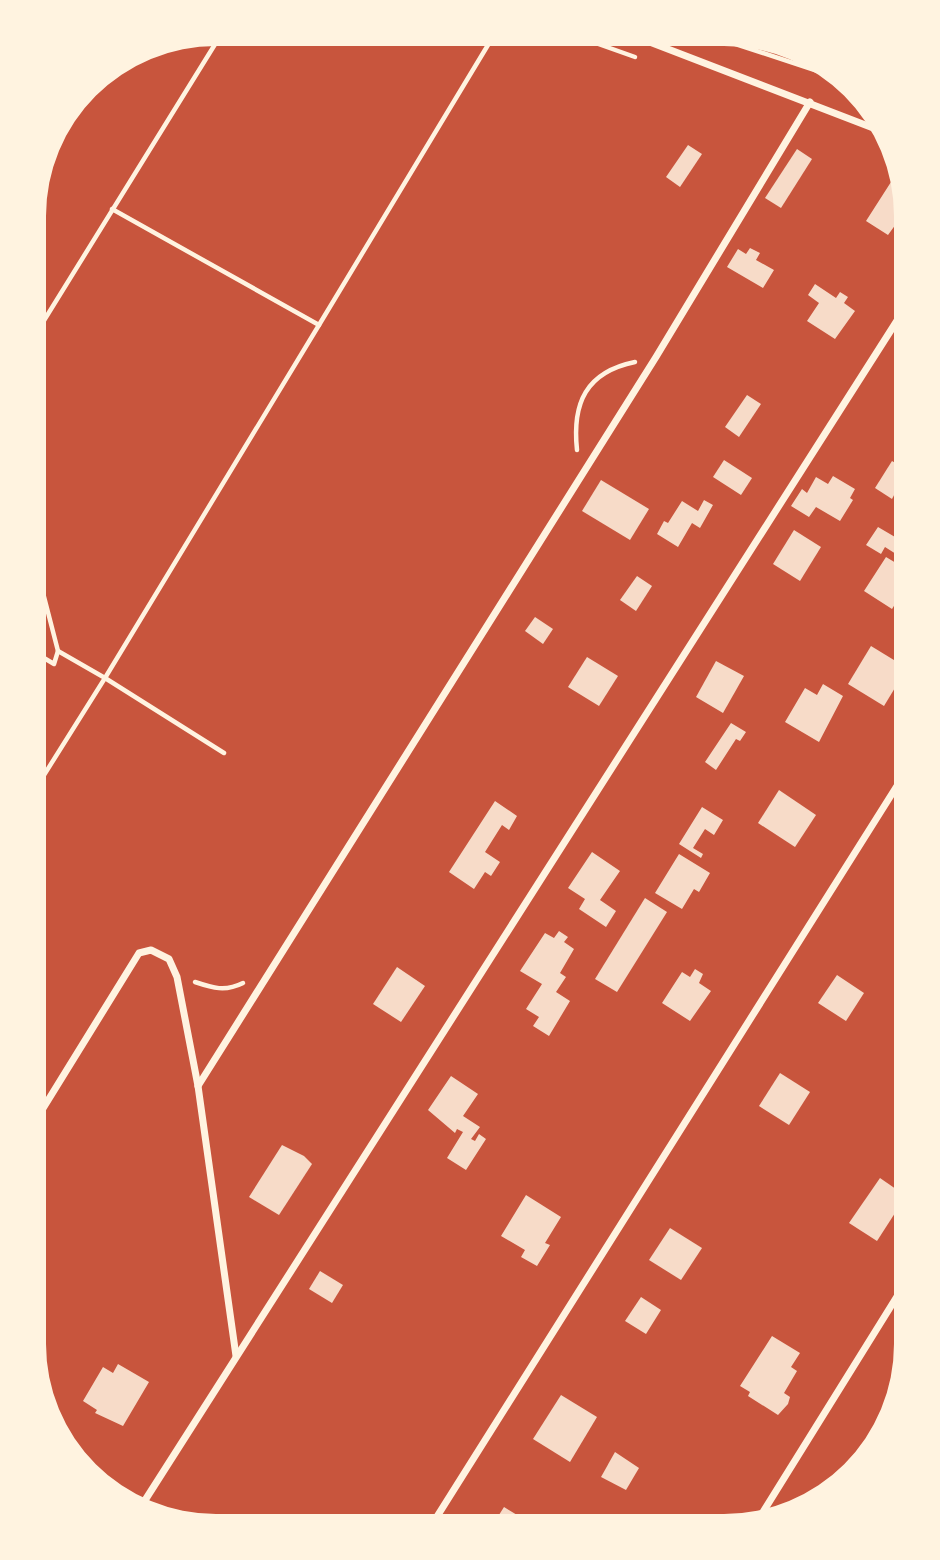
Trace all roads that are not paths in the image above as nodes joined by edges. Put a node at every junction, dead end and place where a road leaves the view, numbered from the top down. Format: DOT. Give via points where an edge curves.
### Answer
graph roads {
  1 [pos="661,46"];
  2 [pos="810,102"];
  3 [pos="869,126"];
  4 [pos="894,324"];
  5 [pos="894,789"];
  6 [pos="198,1086"];
  7 [pos="46,1104"];
  8 [pos="894,1301"];
  9 [pos="236,1356"];
  10 [pos="145,1500"];
  11 [pos="765,1509"];
  12 [pos="439,1514"];
  1 -- 2 [label="street"];
  2 -- 3 [label="street"];
  2 -- 6 [label="street" via="656,357"];
  4 -- 9 [label="street"];
  5 -- 12 [label="street"];
  6 -- 7 [label="street" via="177,977 169,959 151,950 139,953"];
  6 -- 9 [label="street"];
  8 -- 11 [label="street"];
  9 -- 10 [label="street"];
}
